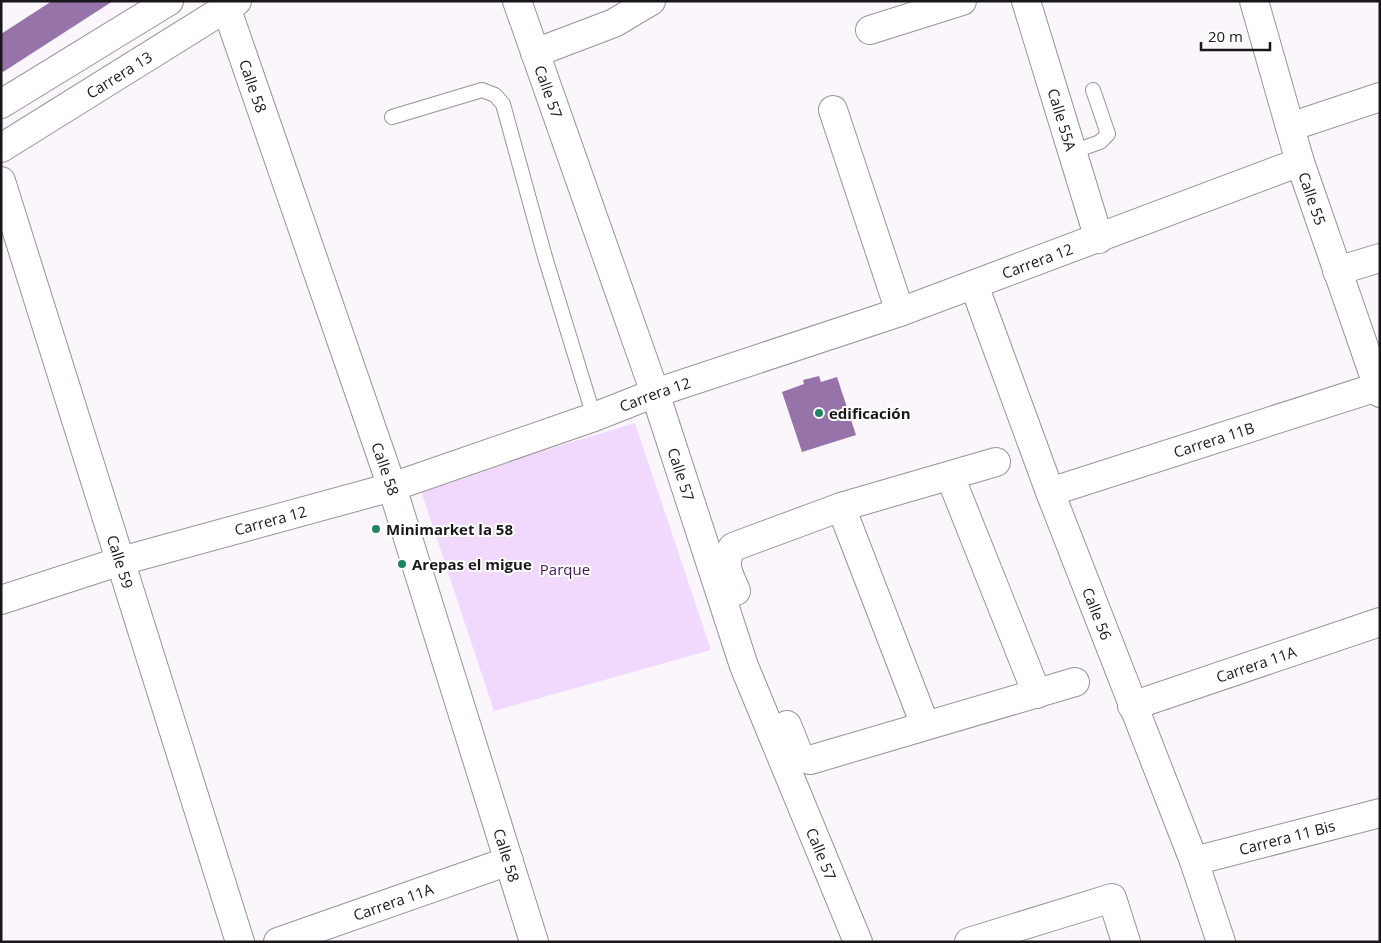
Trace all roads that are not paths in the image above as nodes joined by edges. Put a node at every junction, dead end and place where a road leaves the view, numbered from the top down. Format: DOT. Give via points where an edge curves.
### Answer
graph roads {
  1 [pos="170,1"];
  2 [pos="517,1"];
  3 [pos="651,1"];
  4 [pos="962,1"];
  5 [pos="1026,1"];
  6 [pos="1254,1"];
  7 [pos="230,3"];
  8 [pos="870,30"];
  9 [pos="535,54"];
  10 [pos="1093,90"];
  11 [pos="1380,97"];
  12 [pos="1,104"];
  13 [pos="833,110"];
  14 [pos="392,117"];
  15 [pos="1290,127"];
  16 [pos="1,148"];
  17 [pos="1072,152"];
  18 [pos="1300,162"];
  19 [pos="1,181"];
  20 [pos="1099,238"];
  21 [pos="1380,258"];
  22 [pos="1337,271"];
  23 [pos="974,285"];
  24 [pos="900,312"];
  25 [pos="1378,390"];
  26 [pos="655,393"];
  27 [pos="594,417"];
  28 [pos="996,462"];
  29 [pos="950,476"];
  30 [pos="392,487"];
  31 [pos="1050,492"];
  32 [pos="840,507"];
  33 [pos="121,561"];
  34 [pos="1,600"];
  35 [pos="1380,622"];
  36 [pos="744,666"];
  37 [pos="1075,682"];
  38 [pos="755,691"];
  39 [pos="1036,694"];
  40 [pos="1132,706"];
  41 [pos="925,725"];
  42 [pos="1380,813"];
  43 [pos="509,861"];
  44 [pos="1194,861"];
  45 [pos="240,942"];
  46 [pos="278,942"];
  47 [pos="534,942"];
  48 [pos="858,942"];
  49 [pos="969,942"];
  50 [pos="1126,942"];
  51 [pos="1221,942"];
  1 -- 12 [label="street"];
  2 -- 9 [label="street, Calle 57"];
  3 -- 9 [label="street" via="614,23"];
  4 -- 8 [label="street"];
  5 -- 17 [label="street, Calle 55A"];
  6 -- 15 [label="street, Calle 55"];
  7 -- 16 [label="street, Carrera 13"];
  7 -- 30 [label="street, Calle 58"];
  9 -- 26 [label="street, Calle 57"];
  10 -- 17 [label="lane" via="1108,134 1100,142"];
  11 -- 15 [label="street"];
  13 -- 24 [label="street"];
  14 -- 27 [label="lane" via="482,90 495,95 503,104"];
  15 -- 18 [label="street, Calle 55"];
  17 -- 20 [label="street, Calle 55A"];
  18 -- 20 [label="street, Carrera 12"];
  18 -- 22 [label="street, Calle 55"];
  19 -- 33 [label="street, Calle 59"];
  20 -- 23 [label="street, Carrera 12"];
  21 -- 22 [label="street"];
  22 -- 25 [label="street, Calle 55"];
  23 -- 24 [label="street, Carrera 12"];
  23 -- 31 [label="street, Calle 56"];
  24 -- 26 [label="street, Carrera 12"];
  25 -- 31 [label="street, Carrera 11B"];
  26 -- 27 [label="street, Carrera 12"];
  26 -- 36 [label="street, Calle 57"];
  27 -- 30 [label="street, Carrera 12"];
  28 -- 29 [label="street"];
  29 -- 32 [label="street"];
  29 -- 39 [label="street"];
  30 -- 33 [label="street, Carrera 12"];
  30 -- 43 [label="street, Calle 58"];
  31 -- 40 [label="street, Calle 56"];
  32 -- 36 [label="street" via="733,547 727,556 726,565 753,634 754,645"];
  32 -- 41 [label="street"];
  33 -- 34 [label="street, Carrera 12"];
  33 -- 45 [label="street, Calle 59"];
  35 -- 40 [label="street, Carrera 11A"];
  36 -- 38 [label="street, Calle 57"];
  37 -- 39 [label="street"];
  38 -- 41 [label="street" via="769,691 775,697 799,755 810,760"];
  38 -- 48 [label="street, Calle 57"];
  39 -- 41 [label="street"];
  40 -- 44 [label="street, Calle 56"];
  42 -- 44 [label="street, Carrera 11 Bis"];
  43 -- 46 [label="street, Carrera 11A"];
  43 -- 47 [label="street, Calle 58"];
  44 -- 51 [label="street, Calle 56"];
  49 -- 50 [label="street" via="1112,898"];
}
